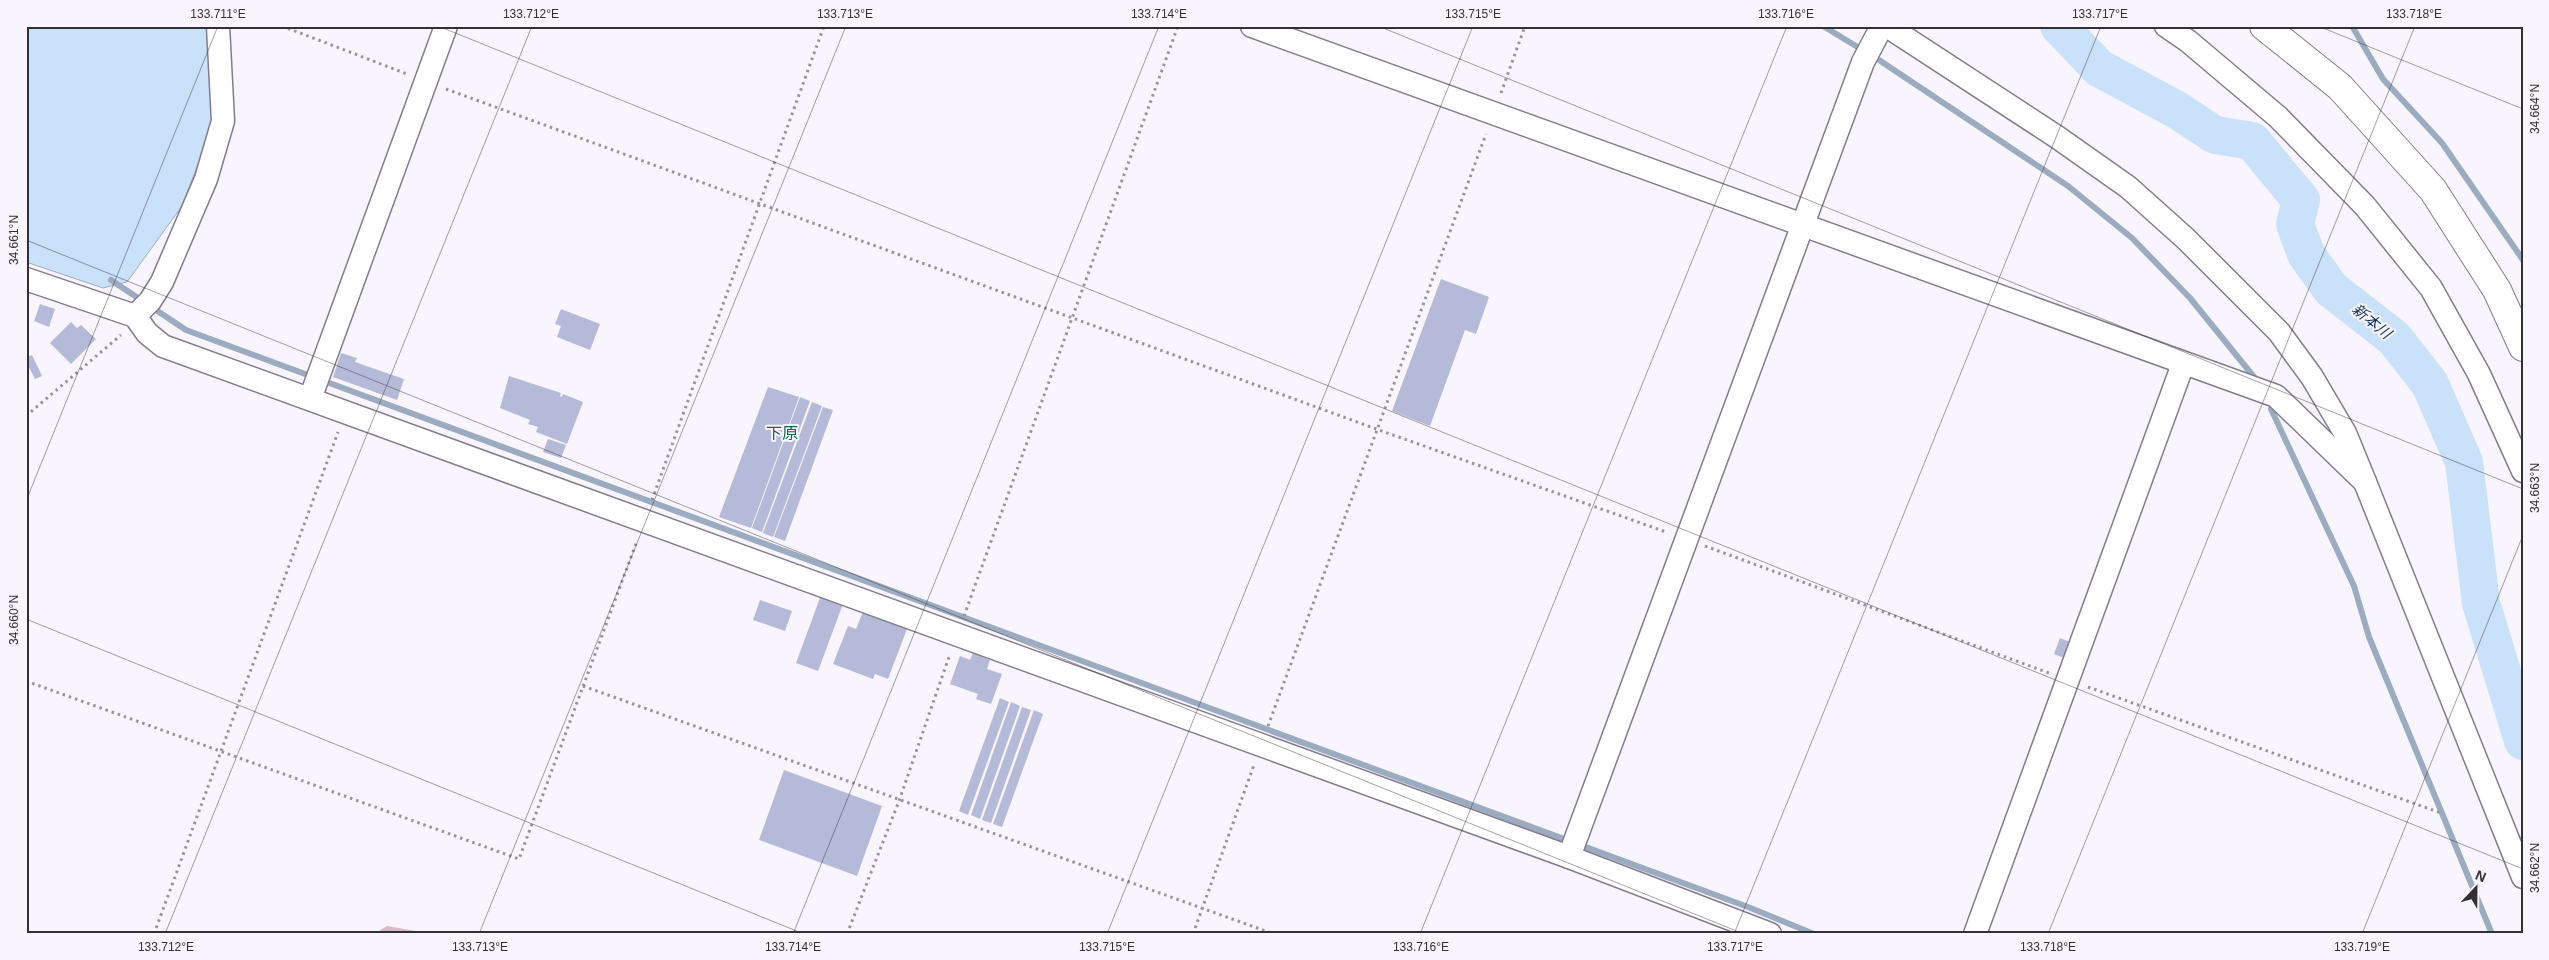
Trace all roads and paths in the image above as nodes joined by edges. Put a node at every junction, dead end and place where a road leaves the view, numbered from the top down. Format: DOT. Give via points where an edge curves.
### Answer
graph roads {
  1 [pos="218,26"];
  2 [pos="282,26"];
  3 [pos="446,26"];
  4 [pos="824,26"];
  5 [pos="1178,26"];
  6 [pos="1252,26"];
  7 [pos="1525,26"];
  8 [pos="1882,26"];
  9 [pos="1887,26"];
  10 [pos="2166,26"];
  11 [pos="2264,26"];
  12 [pos="426,81"];
  13 [pos="1494,113"];
  14 [pos="760,202"];
  15 [pos="1803,224"];
  16 [pos="26,279"];
  17 [pos="135,316"];
  18 [pos="1072,317"];
  19 [pos="2523,347"];
  20 [pos="2184,364"];
  21 [pos="310,399"];
  22 [pos="346,412"];
  23 [pos="26,416"];
  24 [pos="1379,430"];
  25 [pos="2523,471"];
  26 [pos="2366,482"];
  27 [pos="645,521"];
  28 [pos="1686,539"];
  29 [pos="957,634"];
  30 [pos="26,680"];
  31 [pos="2068,680"];
  32 [pos="583,686"];
  33 [pos="1261,745"];
  34 [pos="222,750"];
  35 [pos="899,801"];
  36 [pos="2441,813"];
  37 [pos="1569,857"];
  38 [pos="2523,877"];
  39 [pos="1203,907"];
  40 [pos="26,931"];
  41 [pos="34,934"];
  42 [pos="154,934"];
  43 [pos="847,934"];
  44 [pos="1193,934"];
  45 [pos="1274,934"];
  46 [pos="1770,934"];
  47 [pos="1975,934"];
  1 -- 17 [label="street" via="223,122 206,179 162,282"];
  2 -- 12 [label="path"];
  3 -- 12 [label="street"];
  4 -- 14 [label="path"];
  5 -- 18 [label="path"];
  6 -- 13 [label="street"];
  7 -- 13 [label="path"];
  8 -- 15 [label="street" via="1864,62"];
  9 -- 26 [label="street" via="2128,187 2186,239 2279,332 2312,377 2345,433"];
  10 -- 25 [label="street" via="2278,117 2365,206 2431,288 2479,374"];
  11 -- 19 [label="street" via="2340,87 2433,190 2498,290"];
  12 -- 14 [label="path"];
  12 -- 21 [label="street"];
  13 -- 15 [label="street"];
  13 -- 24 [label="path"];
  14 -- 18 [label="path"];
  14 -- 27 [label="path"];
  15 -- 20 [label="street"];
  15 -- 28 [label="street"];
  16 -- 17 [label="street"];
  17 -- 21 [label="street" via="148,334 163,346"];
  17 -- 23 [label="path" via="120,337"];
  18 -- 24 [label="path"];
  18 -- 29 [label="path"];
  20 -- 26 [label="street" via="2276,396"];
  20 -- 31 [label="street"];
  21 -- 22 [label="street"];
  22 -- 27 [label="street"];
  22 -- 34 [label="path"];
  24 -- 28 [label="path"];
  24 -- 33 [label="path"];
  26 -- 38 [label="street"];
  27 -- 29 [label="street"];
  27 -- 32 [label="path"];
  28 -- 31 [label="path"];
  28 -- 37 [label="street"];
  29 -- 33 [label="street"];
  29 -- 35 [label="path"];
  30 -- 34 [label="path"];
  31 -- 36 [label="path"];
  31 -- 47 [label="street"];
  32 -- 34 [label="path" via="519,859"];
  32 -- 35 [label="path"];
  33 -- 37 [label="street"];
  33 -- 39 [label="path"];
  34 -- 42 [label="path"];
  35 -- 39 [label="path"];
  35 -- 43 [label="path"];
  37 -- 46 [label="street"];
  39 -- 44 [label="path"];
  39 -- 45 [label="path"];
  40 -- 41 [label="path"];
}
